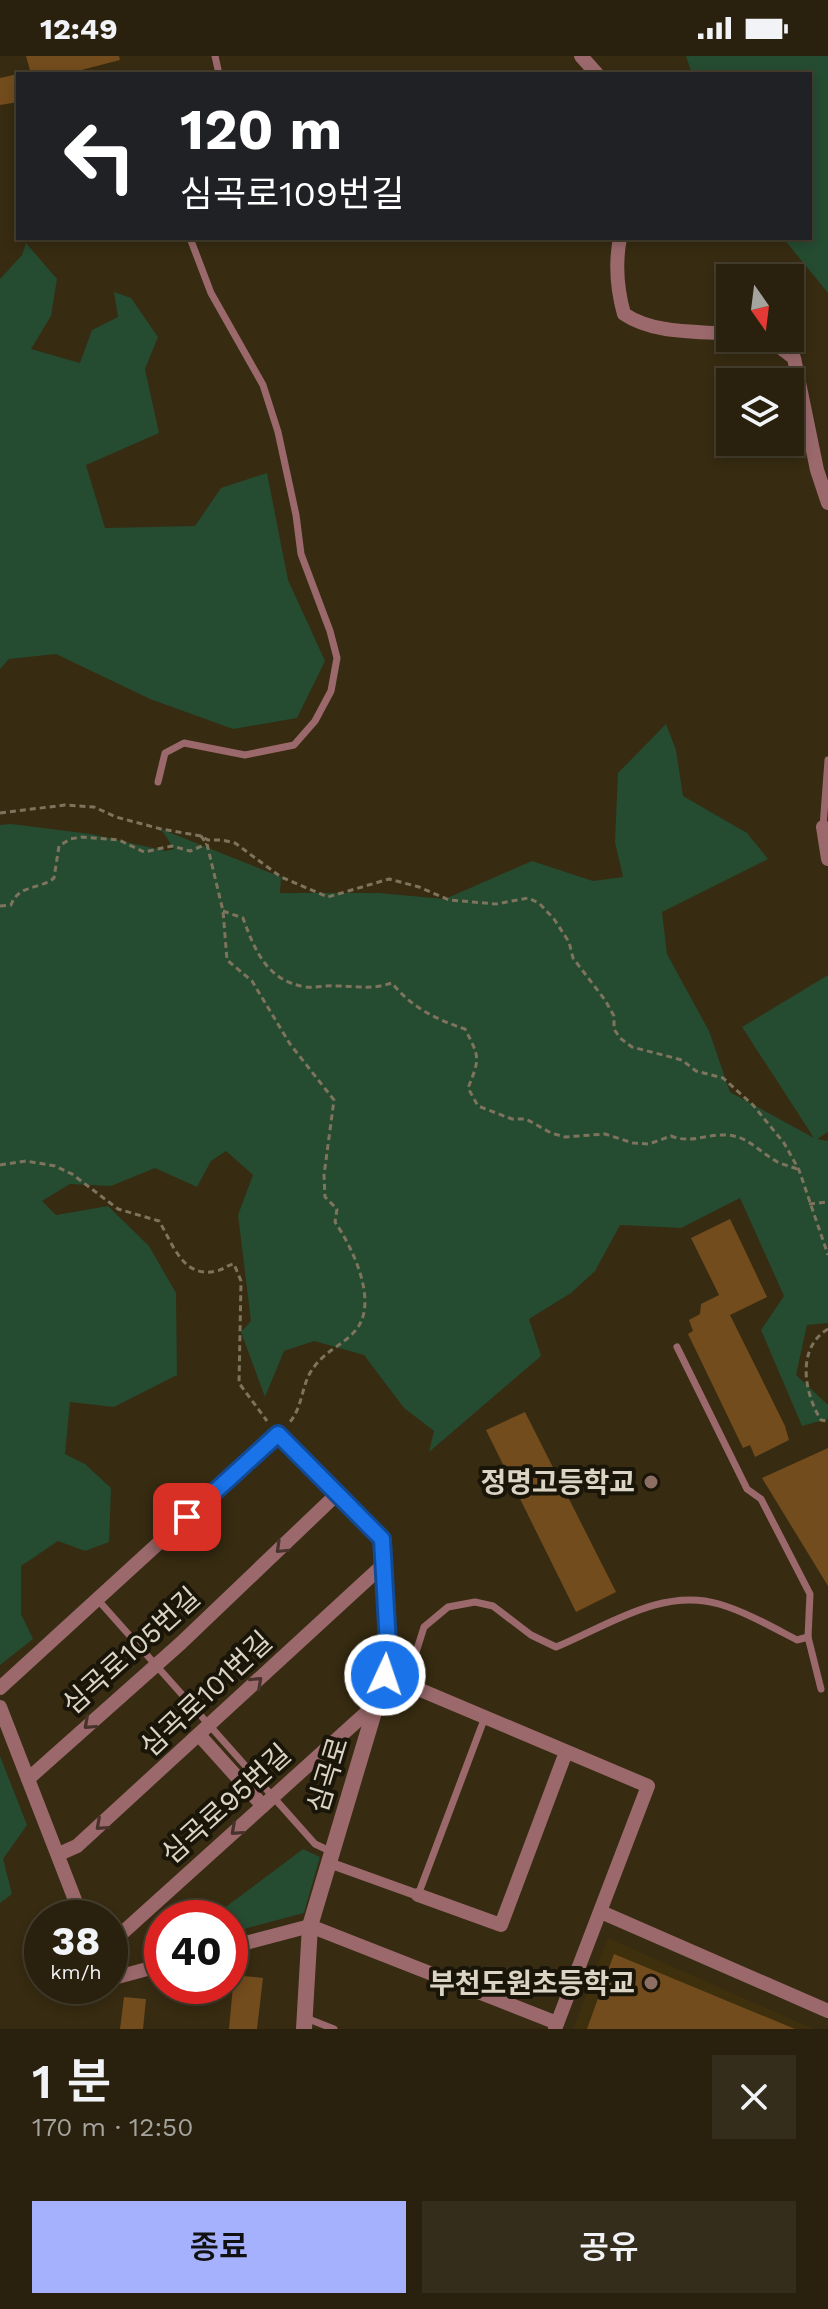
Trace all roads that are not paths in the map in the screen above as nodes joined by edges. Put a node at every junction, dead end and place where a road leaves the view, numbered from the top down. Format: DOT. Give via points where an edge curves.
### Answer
graph roads {
  1 [pos="581,56"];
  2 [pos="595,72"];
  3 [pos="191,240"];
  4 [pos="620,240"];
  5 [pos="716,333"];
  6 [pos="786,352"];
  7 [pos="828,503"];
  8 [pos="828,760"];
  9 [pos="158,782"];
  10 [pos="823,827"];
  11 [pos="828,859"];
  12 [pos="677,1347"];
  13 [pos="278,1434"];
  14 [pos="337,1494"];
  15 [pos="383,1565"];
  16 [pos="97,1599"];
  17 [pos="808,1637"];
  18 [pos="156,1665"];
  19 [pos="385,1675"];
  20 [pos="406,1684"];
  21 [pos="0,1688"];
  22 [pos="821,1689"];
  23 [pos="377,1703"];
  24 [pos="0,1707"];
  25 [pos="485,1717"];
  26 [pos="205,1731"];
  27 [pos="566,1752"];
  28 [pos="28,1779"];
  29 [pos="268,1801"];
  30 [pos="59,1854"];
  31 [pos="330,1858"];
  32 [pos="418,1895"];
  33 [pos="76,1900"];
  34 [pos="601,1912"];
  35 [pos="310,1926"];
  36 [pos="128,1928"];
  37 [pos="248,1942"];
  38 [pos="828,2011"];
  39 [pos="304,2023"];
  40 [pos="556,2026"];
  41 [pos="334,2029"];
  1 -- 2 [label="street"];
  3 -- 9 [label="lane" via="211,293 263,385 278,432 301,554 337,658 331,691 294,745 245,755 184,743 165,753"];
  4 -- 5 [label="street" via="618,291 624,314 660,328"];
  6 -- 7 [label="street" via="794,358"];
  8 -- 10 [label="lane"];
  10 -- 11 [label="street"];
  12 -- 17 [label="lane" via="747,1489 761,1499 810,1594"];
  13 -- 14 [label="street, 심곡로"];
  13 -- 16 [label="street"];
  14 -- 15 [label="street, 심곡로" via="382,1539"];
  14 -- 18 [label="street, 심곡로105번길, one-way"];
  15 -- 19 [label="street, 심곡로" via="389,1662"];
  26 -- 15 [label="street, 심곡로101번길, one-way"];
  16 -- 18 [label="lane"];
  16 -- 21 [label="street"];
  17 -- 20 [label="lane" via="797,1640 719,1604 675,1599 556,1647 493,1606 475,1602 448,1607 424,1627"];
  17 -- 22 [label="lane"];
  18 -- 26 [label="lane"];
  18 -- 28 [label="street, 심곡로105번길, one-way"];
  19 -- 20 [label="street"];
  19 -- 23 [label="street, 심곡로"];
  20 -- 25 [label="street"];
  23 -- 29 [label="street, 심곡로95번길"];
  23 -- 31 [label="street, 심곡로"];
  24 -- 28 [label="street"];
  25 -- 27 [label="street"];
  25 -- 32 [label="lane"];
  26 -- 29 [label="street"];
  26 -- 30 [label="street, 심곡로101번길, one-way" via="77,1846"];
  27 -- 32 [label="street" via="501,1925"];
  27 -- 34 [label="street" via="648,1786"];
  28 -- 30 [label="street"];
  29 -- 31 [label="lane"];
  29 -- 36 [label="street, 심곡로95번길, one-way"];
  30 -- 33 [label="street"];
  31 -- 32 [label="street"];
  31 -- 35 [label="street, 심곡로"];
  34 -- 38 [label="street"];
  34 -- 40 [label="street"];
  35 -- 37 [label="street"];
  35 -- 39 [label="street, 심곡로"];
  35 -- 40 [label="street"];
  39 -- 41 [label="lane"];
}
